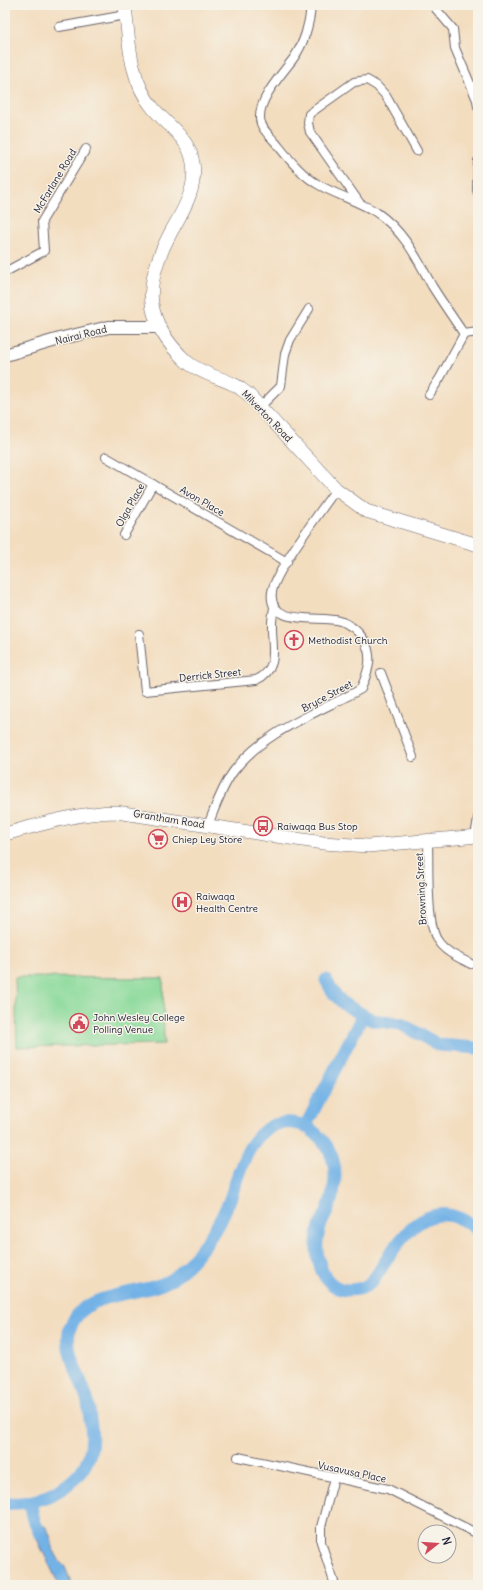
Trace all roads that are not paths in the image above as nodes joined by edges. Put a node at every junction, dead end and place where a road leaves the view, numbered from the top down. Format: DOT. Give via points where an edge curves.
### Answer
graph roads {
  1 [pos="311,5"];
  2 [pos="435,5"];
  3 [pos="126,10"];
  4 [pos="59,27"];
  5 [pos="478,107"];
  6 [pos="86,149"];
  7 [pos="417,151"];
  8 [pos="478,161"];
  9 [pos="478,192"];
  10 [pos="360,202"];
  11 [pos="5,272"];
  12 [pos="309,309"];
  13 [pos="158,327"];
  14 [pos="478,332"];
  15 [pos="464,334"];
  16 [pos="5,355"];
  17 [pos="429,395"];
  18 [pos="260,407"];
  19 [pos="106,457"];
  20 [pos="153,484"];
  21 [pos="336,489"];
  22 [pos="124,535"];
  23 [pos="478,545"];
  24 [pos="287,562"];
  25 [pos="274,608"];
  26 [pos="139,634"];
  27 [pos="381,673"];
  28 [pos="414,757"];
  29 [pos="478,818"];
  30 [pos="208,825"];
  31 [pos="5,834"];
  32 [pos="477,837"];
  33 [pos="428,842"];
  34 [pos="471,964"];
  35 [pos="238,1457"];
  36 [pos="334,1478"];
  37 [pos="478,1534"];
  38 [pos="334,1585"];
  1 -- 10 [label="street" via="304,38 294,58 278,76 260,109 260,120 263,129 307,178"];
  2 -- 5 [label="street" via="453,29 455,48"];
  3 -- 4 [label="street"];
  3 -- 13 [label="main road, Milverton Road" via="135,77 154,109 184,142 192,158 194,179 190,194 160,255 152,286 151,308"];
  6 -- 11 [label="street, McFarlane Road" via="42,221 44,251"];
  7 -- 10 [label="street" via="386,96 368,80 354,82 309,114 310,132"];
  8 -- 9 [label="street"];
  10 -- 15 [label="street" via="391,224 408,242 432,286"];
  12 -- 18 [label="street" via="284,354 281,386"];
  13 -- 16 [label="street, Nairai Road" via="110,327"];
  13 -- 18 [label="main road, Milverton Road" via="172,347 188,363 234,384"];
  14 -- 15 [label="street"];
  15 -- 17 [label="street"];
  18 -- 21 [label="main road, Milverton Road"];
  19 -- 20 [label="street, Avon Place"];
  20 -- 22 [label="street, Olga Place"];
  20 -- 24 [label="street, Avon Place"];
  21 -- 23 [label="main road, Milverton Road" via="366,511"];
  21 -- 24 [label="street"];
  24 -- 25 [label="street" via="272,590 271,601"];
  25 -- 26 [label="street, Derrick Street" via="272,660 264,676 256,680 145,692"];
  25 -- 30 [label="street, Bryce Street" via="286,615 340,621 351,626 362,637 369,650 370,662 366,676 361,689 286,728 246,756 232,773"];
  27 -- 28 [label="street"];
  29 -- 32 [label="street"];
  30 -- 31 [label="main road, Grantham Road" via="133,813 101,812 66,817"];
  30 -- 33 [label="main road, Grantham Road" via="323,843 368,846"];
  32 -- 33 [label="main road, Grantham Road"];
  33 -- 34 [label="street, Browning Street" via="434,936 440,944"];
  35 -- 36 [label="street, Vusavusa Place"];
  36 -- 37 [label="street, Vusavusa Place" via="388,1489"];
  36 -- 38 [label="street" via="321,1527 321,1542"];
}
